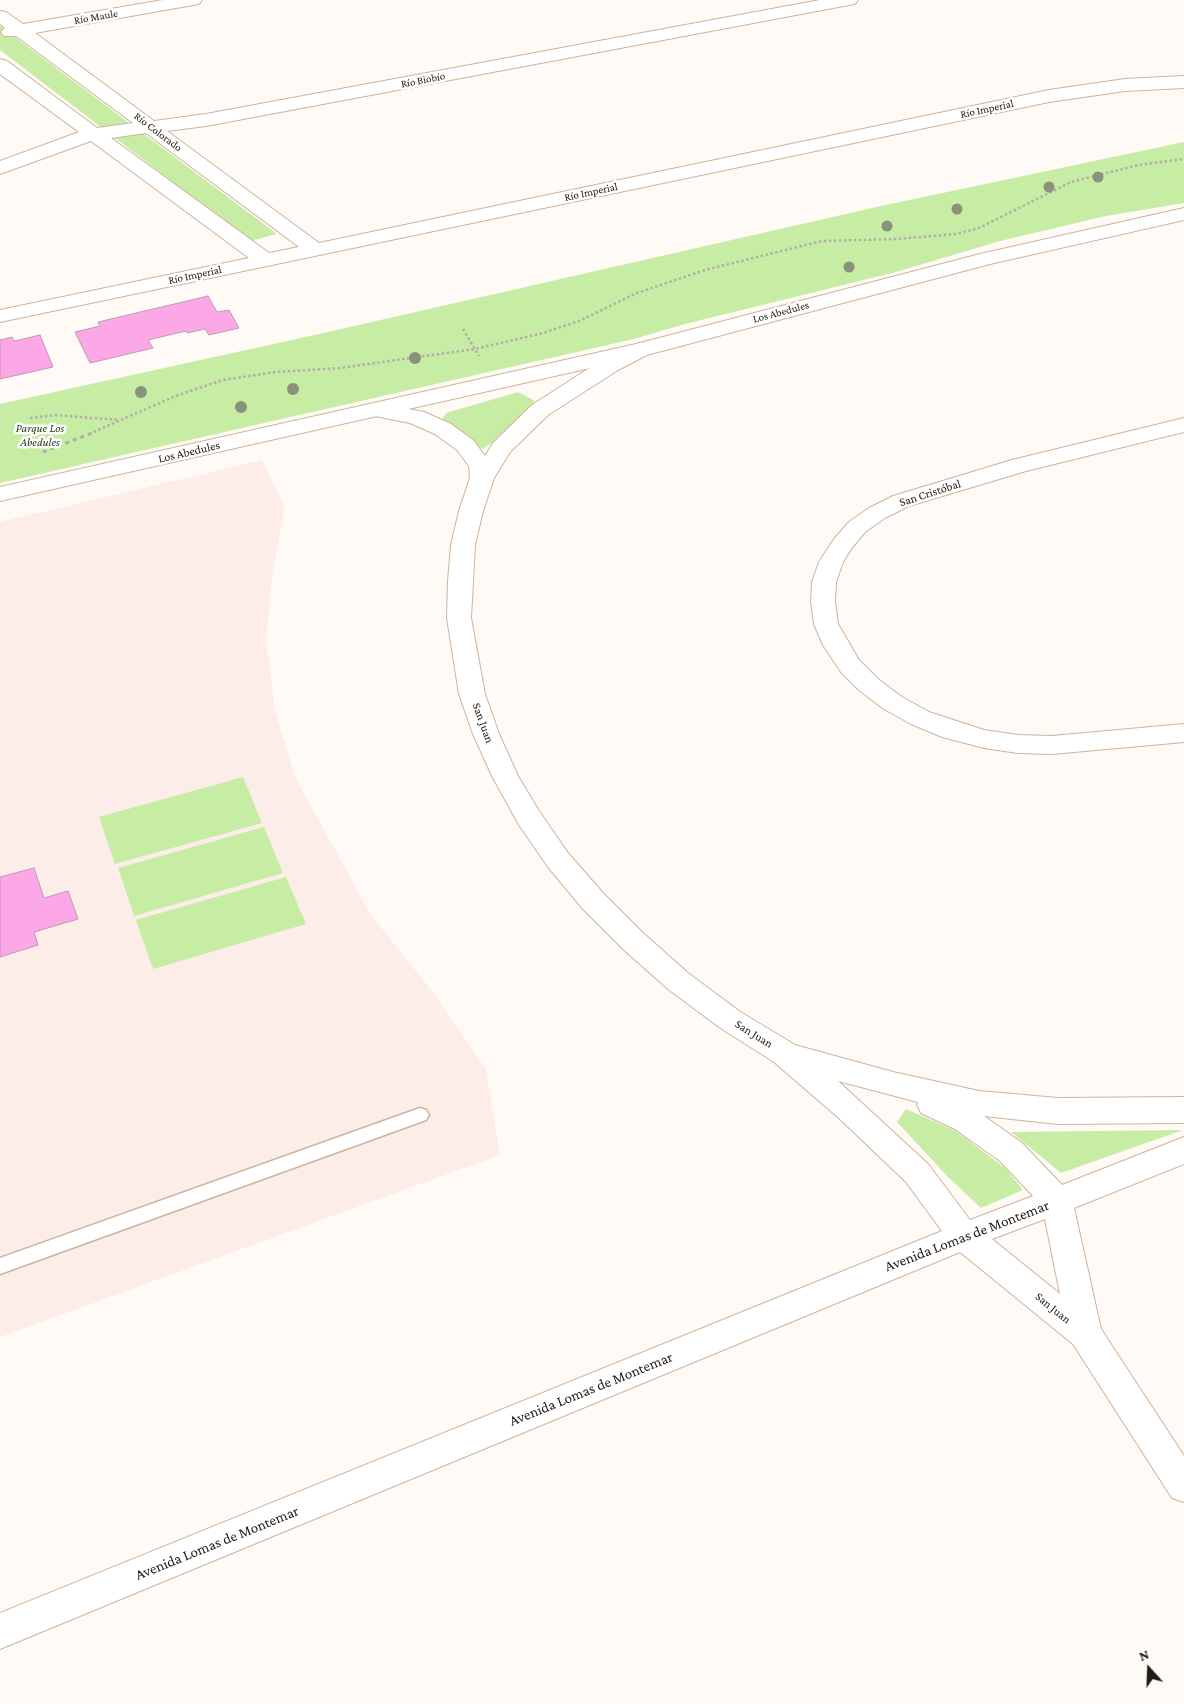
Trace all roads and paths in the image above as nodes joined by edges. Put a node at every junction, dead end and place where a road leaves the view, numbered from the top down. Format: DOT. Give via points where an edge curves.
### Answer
graph roads {
  1 [pos="193,0"];
  2 [pos="849,0"];
  3 [pos="0,16"];
  4 [pos="20,30"];
  5 [pos="0,34"];
  6 [pos="0,65"];
  7 [pos="1184,82"];
  8 [pos="151,126"];
  9 [pos="92,134"];
  10 [pos="1184,159"];
  11 [pos="0,168"];
  12 [pos="1184,214"];
  13 [pos="316,250"];
  14 [pos="265,260"];
  15 [pos="0,316"];
  16 [pos="639,350"];
  17 [pos="378,410"];
  18 [pos="30,418"];
  19 [pos="119,420"];
  20 [pos="1184,425"];
  21 [pos="38,454"];
  22 [pos="482,478"];
  23 [pos="0,494"];
  24 [pos="1184,733"];
  25 [pos="785,1054"];
  26 [pos="893,1084"];
  27 [pos="1184,1110"];
  28 [pos="420,1115"];
  29 [pos="1184,1150"];
  30 [pos="1057,1201"];
  31 [pos="964,1236"];
  32 [pos="0,1266"];
  33 [pos="1085,1334"];
  34 [pos="1184,1486"];
  35 [pos="0,1631"];
  1 -- 4 [label="street, Río Maule"];
  2 -- 8 [label="street, Río Biobío" via="206,120"];
  3 -- 4 [label="street, Río Colorado"];
  4 -- 5 [label="street, Río Maule"];
  4 -- 8 [label="street, Río Colorado"];
  6 -- 9 [label="street"];
  7 -- 13 [label="street, Río Imperial" via="1125,85 1049,96"];
  8 -- 9 [label="street, Río Biobío"];
  8 -- 13 [label="street, Río Colorado"];
  9 -- 11 [label="street, Río Biobío"];
  9 -- 14 [label="street"];
  10 -- 19 [label="path" via="1138,165 1071,182 979,228 956,234 822,241 705,270 543,333 475,349 403,360 223,380 178,394"];
  12 -- 16 [label="street, Los Abedules" via="988,258"];
  13 -- 14 [label="street, Río Imperial"];
  14 -- 15 [label="street, Río Imperial"];
  16 -- 17 [label="street, Los Abedules"];
  16 -- 22 [label="street, San Juan" via="540,410 501,448"];
  17 -- 22 [label="street, Los Abedules" via="416,417 443,429 465,445 480,466"];
  17 -- 23 [label="street, Los Abedules"];
  18 -- 19 [label="path" via="55,415"];
  19 -- 21 [label="path"];
  20 -- 24 [label="street, San Cristóbal" via="1020,465 900,501 857,527 842,544 830,562 823,602 826,624 836,645 862,679 920,718 951,730 984,739 1052,746"];
  22 -- 25 [label="street, San Juan" via="463,545 459,618 472,694 505,776 528,818 558,860 633,942 729,1019"];
  25 -- 26 [label="street, San Juan"];
  25 -- 31 [label="street, San Juan" via="852,1111 917,1173"];
  26 -- 27 [label="street, San Juan" via="978,1103 1058,1111"];
  26 -- 30 [label="street, San Juan" via="966,1120 1011,1152"];
  28 -- 32 [label="lane"];
  29 -- 30 [label="street, Avenida Lomas de Montemar"];
  30 -- 31 [label="street, Avenida Lomas de Montemar"];
  30 -- 33 [label="street, San Juan"];
  31 -- 33 [label="street, San Juan"];
  31 -- 35 [label="street, Avenida Lomas de Montemar"];
  33 -- 34 [label="street, San Juan"];
}
